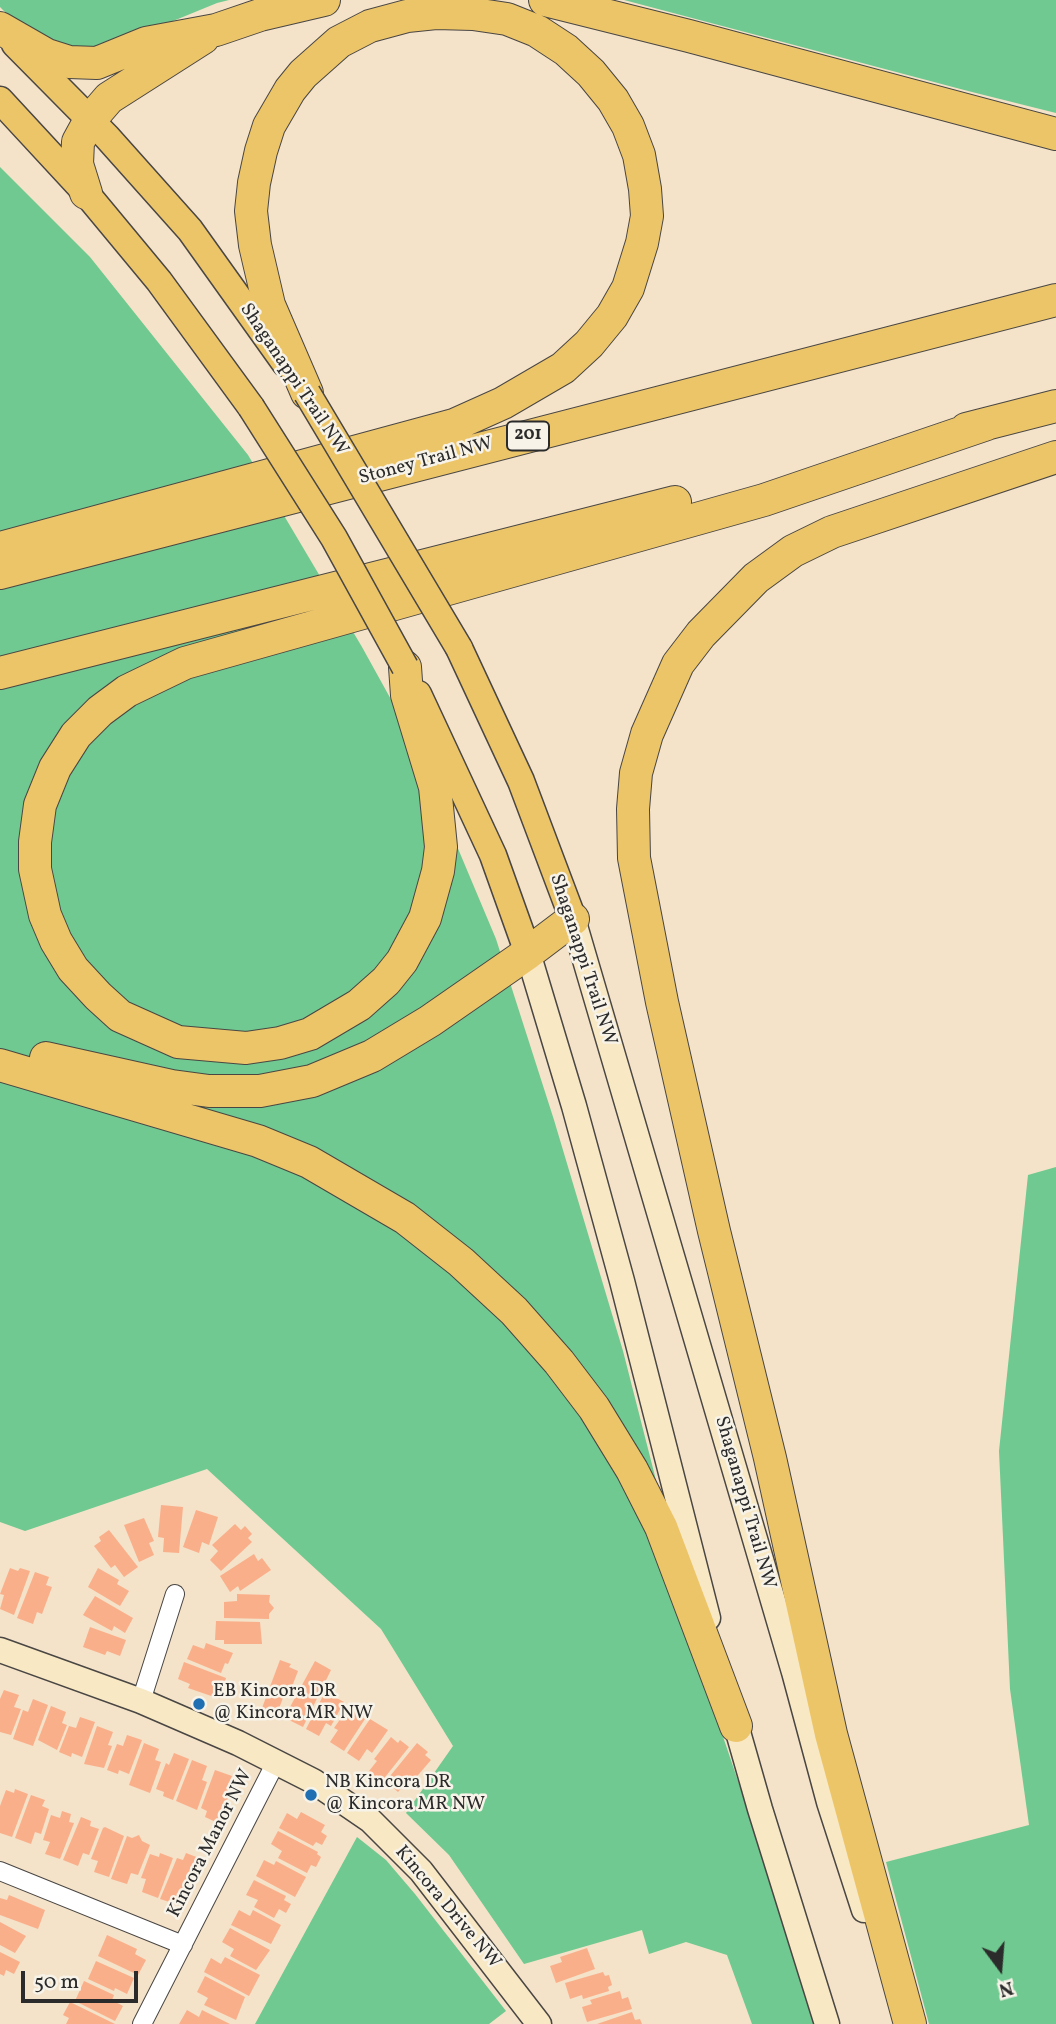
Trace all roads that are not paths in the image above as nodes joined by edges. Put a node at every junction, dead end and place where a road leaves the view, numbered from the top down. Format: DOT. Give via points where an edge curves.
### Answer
graph roads {
  1 [pos="324,0"];
  2 [pos="545,0"];
  3 [pos="0,28"];
  4 [pos="216,30"];
  5 [pos="0,100"];
  6 [pos="90,120"];
  7 [pos="1056,134"];
  8 [pos="86,193"];
  9 [pos="1056,300"];
  10 [pos="307,393"];
  11 [pos="1056,406"];
  12 [pos="987,424"];
  13 [pos="1056,457"];
  14 [pos="0,548"];
  15 [pos="0,573"];
  16 [pos="405,667"];
  17 [pos="0,673"];
  18 [pos="573,919"];
  19 [pos="528,953"];
  20 [pos="0,1049"];
  21 [pos="0,1065"];
  22 [pos="175,1594"];
  23 [pos="0,1650"];
  24 [pos="141,1702"];
  25 [pos="736,1726"];
  26 [pos="276,1762"];
  27 [pos="0,1871"];
  28 [pos="183,1945"];
  29 [pos="142,2024"];
  30 [pos="538,2024"];
  31 [pos="827,2024"];
  32 [pos="901,2024"];
  33 [pos="910,2024"];
  1 -- 4 [label="highway"];
  2 -- 7 [label="highway"];
  3 -- 4 [label="highway" via="47,55 97,63 146,43"];
  3 -- 6 [label="main road, Shaganappi Trail NW"];
  4 -- 6 [label="highway" via="109,97"];
  5 -- 8 [label="main road"];
  6 -- 8 [label="highway" via="78,142 77,164"];
  6 -- 10 [label="main road, Shaganappi Trail NW" via="190,230"];
  8 -- 16 [label="main road, bridge" via="159,281 251,407 334,538"];
  9 -- 15 [label="highway, Stoney Trail NW / 201"];
  10 -- 14 [label="highway" via="269,305 251,211 269,126 303,74 340,42 370,26 427,14 507,19 566,50 613,100 628,125 639,155 647,216 642,243 612,317 563,368 454,425"];
  10 -- 18 [label="main road, Shaganappi Trail NW, bridge" via="459,648 521,781"];
  11 -- 12 [label="highway"];
  12 -- 16 [label="highway" via="764,500 185,663 127,691 76,735 55,768 40,805 35,842 35,869 56,941 73,970 120,1016 178,1042 246,1048 310,1034 386,981 425,918 441,846 435,786 407,695"];
  12 -- 17 [label="highway"];
  13 -- 33 [label="highway" via="832,532 793,551 756,578 678,664 647,734 636,773 634,858 662,1002 831,1734"];
  16 -- 19 [label="main road" via="493,855"];
  18 -- 19 [label="highway"];
  18 -- 32 [label="main road, Shaganappi Trail NW" via="829,1802"];
  19 -- 20 [label="highway" via="372,1055 312,1081 271,1089 236,1092 172,1086"];
  19 -- 25 [label="main road" via="622,1281"];
  21 -- 25 [label="highway" via="258,1141 309,1162 405,1218 461,1262 514,1311 559,1362 632,1470 661,1527"];
  22 -- 24 [label="street"];
  23 -- 24 [label="main road, Kincora Drive NW"];
  24 -- 26 [label="main road, Kincora Drive NW"];
  25 -- 31 [label="main road"];
  26 -- 28 [label="street, Kincora Manor NW"];
  26 -- 30 [label="main road, Kincora Drive NW" via="370,1820 421,1871"];
  27 -- 28 [label="street, Kincora Manor NW"];
  28 -- 29 [label="street, Kincora Manor NW"];
}
